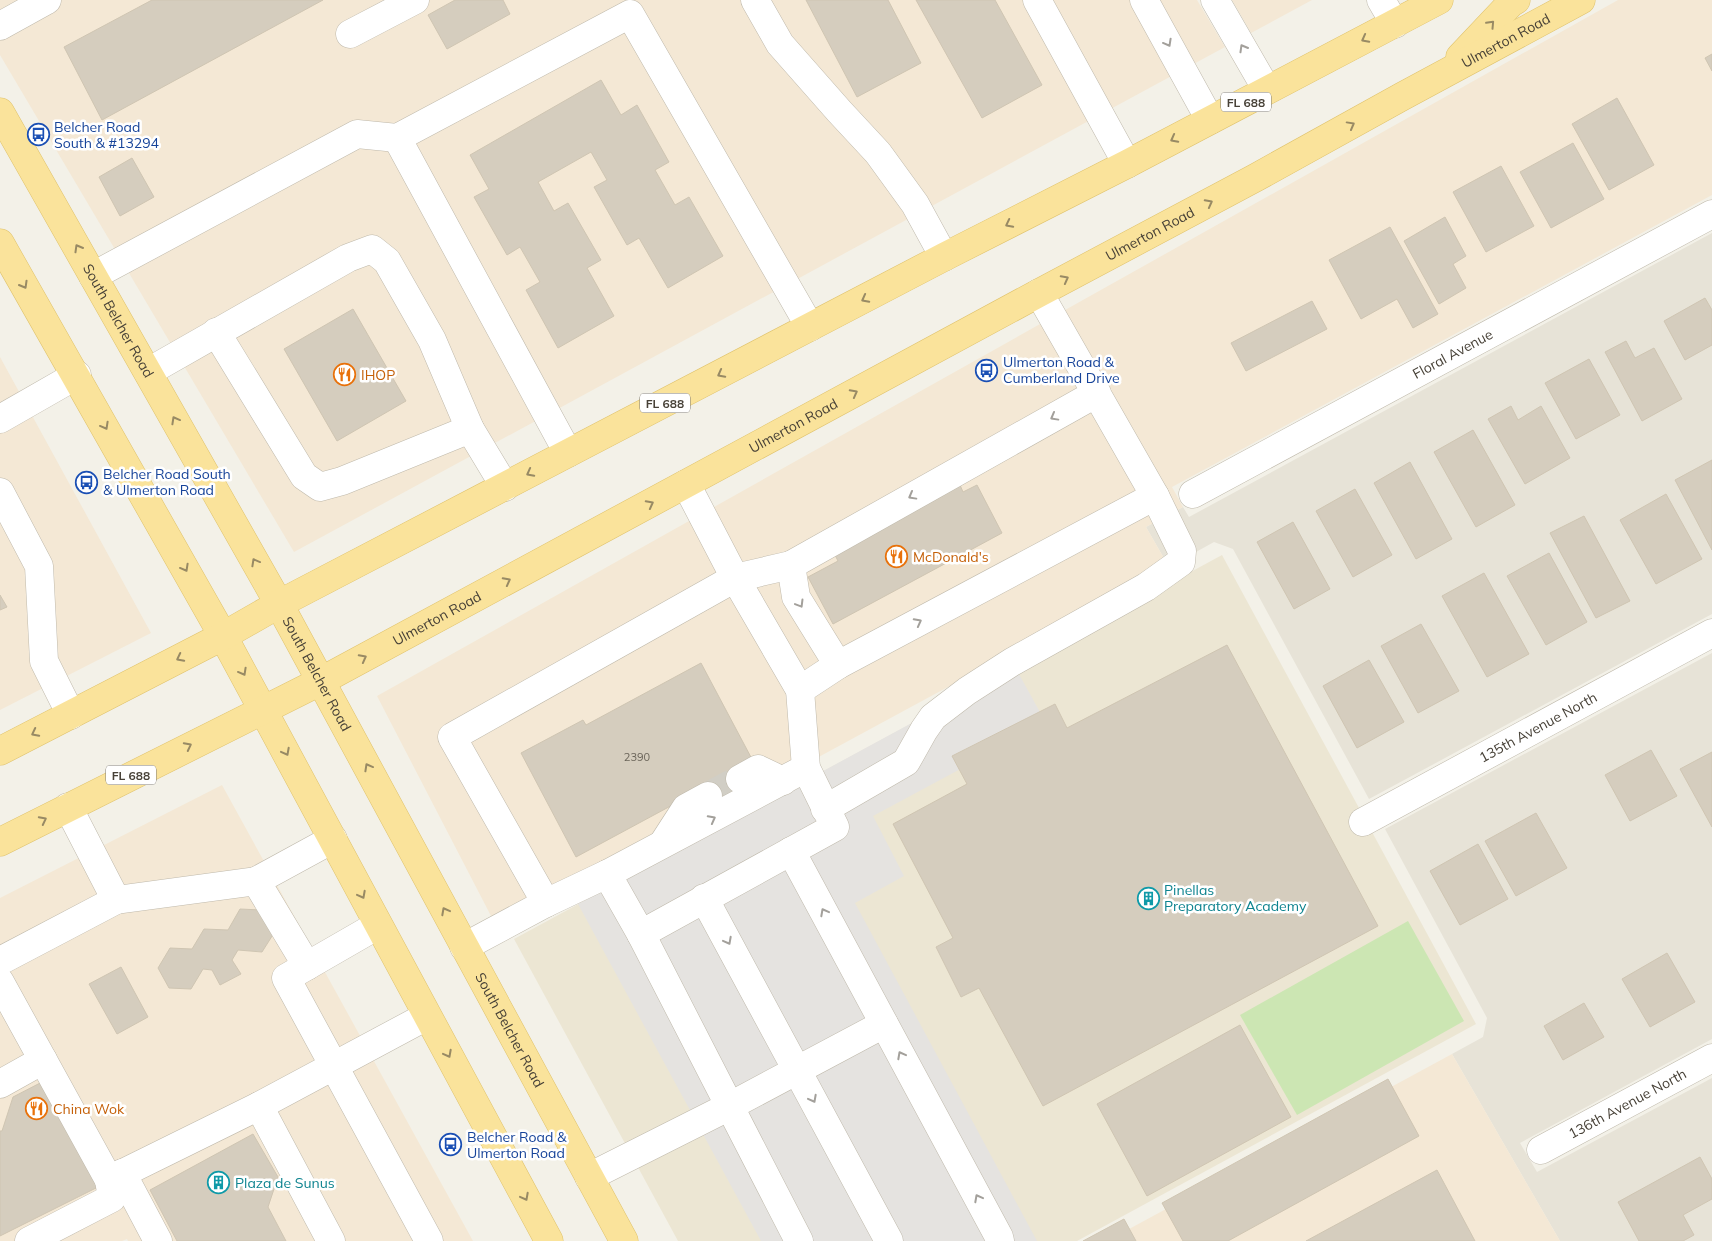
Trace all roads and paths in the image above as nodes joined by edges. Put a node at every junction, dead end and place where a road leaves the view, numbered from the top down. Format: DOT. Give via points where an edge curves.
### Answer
graph roads {
  1 [pos="415,0"];
  2 [pos="755,0"];
  3 [pos="1037,0"];
  4 [pos="1144,0"];
  5 [pos="1215,0"];
  6 [pos="1381,0"];
  7 [pos="1439,0"];
  8 [pos="1516,0"];
  9 [pos="1581,0"];
  10 [pos="34,3"];
  11 [pos="1395,24"];
  12 [pos="0,26"];
  13 [pos="350,34"];
  14 [pos="1446,73"];
  15 [pos="1268,90"];
  16 [pos="0,112"];
  17 [pos="1210,120"];
  18 [pos="397,138"];
  19 [pos="1127,164"];
  20 [pos="1712,214"];
  21 [pos="0,243"];
  22 [pos="944,257"];
  23 [pos="94,276"];
  24 [pos="1039,292"];
  25 [pos="810,327"];
  26 [pos="216,332"];
  27 [pos="148,372"];
  28 [pos="77,375"];
  29 [pos="1097,393"];
  30 [pos="0,419"];
  31 [pos="470,429"];
  32 [pos="568,453"];
  33 [pos="686,484"];
  34 [pos="505,487"];
  35 [pos="0,492"];
  36 [pos="1194,494"];
  37 [pos="1154,496"];
  38 [pos="791,565"];
  39 [pos="735,578"];
  40 [pos="279,604"];
  41 [pos="1712,633"];
  42 [pos="223,636"];
  43 [pos="838,665"];
  44 [pos="320,681"];
  45 [pos="800,690"];
  46 [pos="263,709"];
  47 [pos="71,714"];
  48 [pos="0,751"];
  49 [pos="795,775"];
  50 [pos="740,779"];
  51 [pos="708,796"];
  52 [pos="68,807"];
  53 [pos="825,809"];
  54 [pos="1363,822"];
  55 [pos="333,839"];
  56 [pos="0,842"];
  57 [pos="662,845"];
  58 [pos="791,851"];
  59 [pos="606,874"];
  60 [pos="256,881"];
  61 [pos="704,898"];
  62 [pos="116,900"];
  63 [pos="546,903"];
  64 [pos="378,925"];
  65 [pos="641,934"];
  66 [pos="464,947"];
  67 [pos="307,966"];
  68 [pos="0,977"];
  69 [pos="427,1016"];
  70 [pos="884,1024"];
  71 [pos="1712,1058"];
  72 [pos="43,1060"];
  73 [pos="334,1066"];
  74 [pos="797,1070"];
  75 [pos="0,1084"];
  76 [pos="259,1106"];
  77 [pos="730,1106"];
  78 [pos="1542,1150"];
  79 [pos="115,1176"];
  80 [pos="589,1177"];
  81 [pos="29,1241"];
  82 [pos="158,1241"];
  83 [pos="331,1241"];
  84 [pos="429,1241"];
  85 [pos="549,1241"];
  86 [pos="624,1241"];
  87 [pos="799,1241"];
  88 [pos="889,1241"];
  89 [pos="1000,1241"];
  1 -- 13 [label="street"];
  2 -- 22 [label="street" via="780,44 878,153 915,204"];
  3 -- 19 [label="street"];
  4 -- 17 [label="street, one-way"];
  15 -- 5 [label="street, one-way"];
  6 -- 11 [label="street"];
  7 -- 11 [label="main road, FL 688"];
  14 -- 8 [label="main road, one-way"];
  9 -- 14 [label="main road, Ulmerton Road / FL 688"];
  10 -- 12 [label="street"];
  11 -- 15 [label="main road, FL 688, one-way"];
  24 -- 14 [label="main road, Ulmerton Road / FL 688, one-way"];
  15 -- 17 [label="main road, FL 688"];
  23 -- 16 [label="main road, South Belcher Road, one-way"];
  17 -- 19 [label="main road, FL 688, one-way"];
  18 -- 23 [label="street" via="356,134"];
  18 -- 25 [label="street" via="630,14"];
  18 -- 32 [label="street"];
  19 -- 22 [label="main road, FL 688, one-way"];
  20 -- 36 [label="street, Floral Avenue"];
  21 -- 28 [label="main road, one-way"];
  22 -- 25 [label="main road, FL 688, one-way"];
  23 -- 27 [label="main road, South Belcher Road"];
  24 -- 29 [label="street"];
  33 -- 24 [label="main road, Ulmerton Road / FL 688, one-way"];
  25 -- 32 [label="main road, FL 688, one-way"];
  26 -- 27 [label="street"];
  26 -- 31 [label="street" via="304,476 320,486 342,481"];
  26 -- 31 [label="street" via="348,258 372,249 387,261 432,340"];
  40 -- 27 [label="main road, South Belcher Road, one-way"];
  28 -- 30 [label="street"];
  28 -- 42 [label="main road, one-way"];
  29 -- 37 [label="street"];
  29 -- 38 [label="street, one-way"];
  31 -- 34 [label="street"];
  32 -- 34 [label="main road, FL 688, one-way"];
  33 -- 39 [label="street"];
  44 -- 33 [label="main road, Ulmerton Road / FL 688, one-way"];
  34 -- 40 [label="main road, FL 688"];
  35 -- 47 [label="street" via="39,566 44,661"];
  43 -- 37 [label="street, one-way"];
  37 -- 53 [label="street" via="1182,551 1181,562 1146,587 967,691 933,717 906,762"];
  38 -- 39 [label="street"];
  38 -- 43 [label="street, one-way" via="796,597"];
  39 -- 45 [label="street"];
  39 -- 63 [label="street" via="452,737"];
  40 -- 42 [label="main road, FL 688"];
  40 -- 44 [label="main road, South Belcher Road"];
  41 -- 54 [label="street, 135th Avenue North"];
  42 -- 46 [label="main road, one-way"];
  42 -- 47 [label="main road, FL 688, one-way"];
  43 -- 45 [label="street"];
  44 -- 46 [label="main road, Ulmerton Road / FL 688"];
  66 -- 44 [label="main road, South Belcher Road, one-way"];
  45 -- 49 [label="street"];
  52 -- 46 [label="main road, Ulmerton Road / FL 688, one-way"];
  46 -- 55 [label="main road, one-way"];
  47 -- 48 [label="main road, FL 688, one-way"];
  49 -- 50 [label="street" via="758,769"];
  49 -- 53 [label="street"];
  57 -- 49 [label="street, one-way"];
  51 -- 57 [label="street" via="686,808"];
  56 -- 52 [label="main road, Ulmerton Road / FL 688, one-way"];
  52 -- 62 [label="street"];
  53 -- 58 [label="street" via="835,827"];
  55 -- 60 [label="street"];
  55 -- 64 [label="main road, one-way"];
  57 -- 59 [label="street"];
  58 -- 61 [label="street"];
  70 -- 58 [label="street, one-way"];
  59 -- 63 [label="street"];
  59 -- 65 [label="street"];
  60 -- 62 [label="street"];
  60 -- 67 [label="street"];
  61 -- 65 [label="street"];
  61 -- 74 [label="street, one-way"];
  62 -- 68 [label="street"];
  63 -- 66 [label="street"];
  64 -- 67 [label="street"];
  64 -- 69 [label="main road"];
  65 -- 77 [label="street"];
  66 -- 80 [label="main road, South Belcher Road"];
  67 -- 73 [label="street" via="286,978"];
  68 -- 72 [label="street"];
  69 -- 73 [label="street"];
  69 -- 85 [label="main road, one-way"];
  70 -- 74 [label="street"];
  89 -- 70 [label="street, one-way"];
  71 -- 78 [label="street, 136th Avenue North"];
  72 -- 75 [label="street"];
  72 -- 79 [label="street"];
  73 -- 76 [label="street"];
  73 -- 84 [label="street"];
  74 -- 77 [label="street"];
  74 -- 88 [label="street, one-way"];
  76 -- 79 [label="street"];
  76 -- 83 [label="street"];
  77 -- 80 [label="street"];
  77 -- 87 [label="street"];
  79 -- 81 [label="street" via="112,1198"];
  79 -- 82 [label="street"];
  80 -- 86 [label="main road, South Belcher Road"];
}
